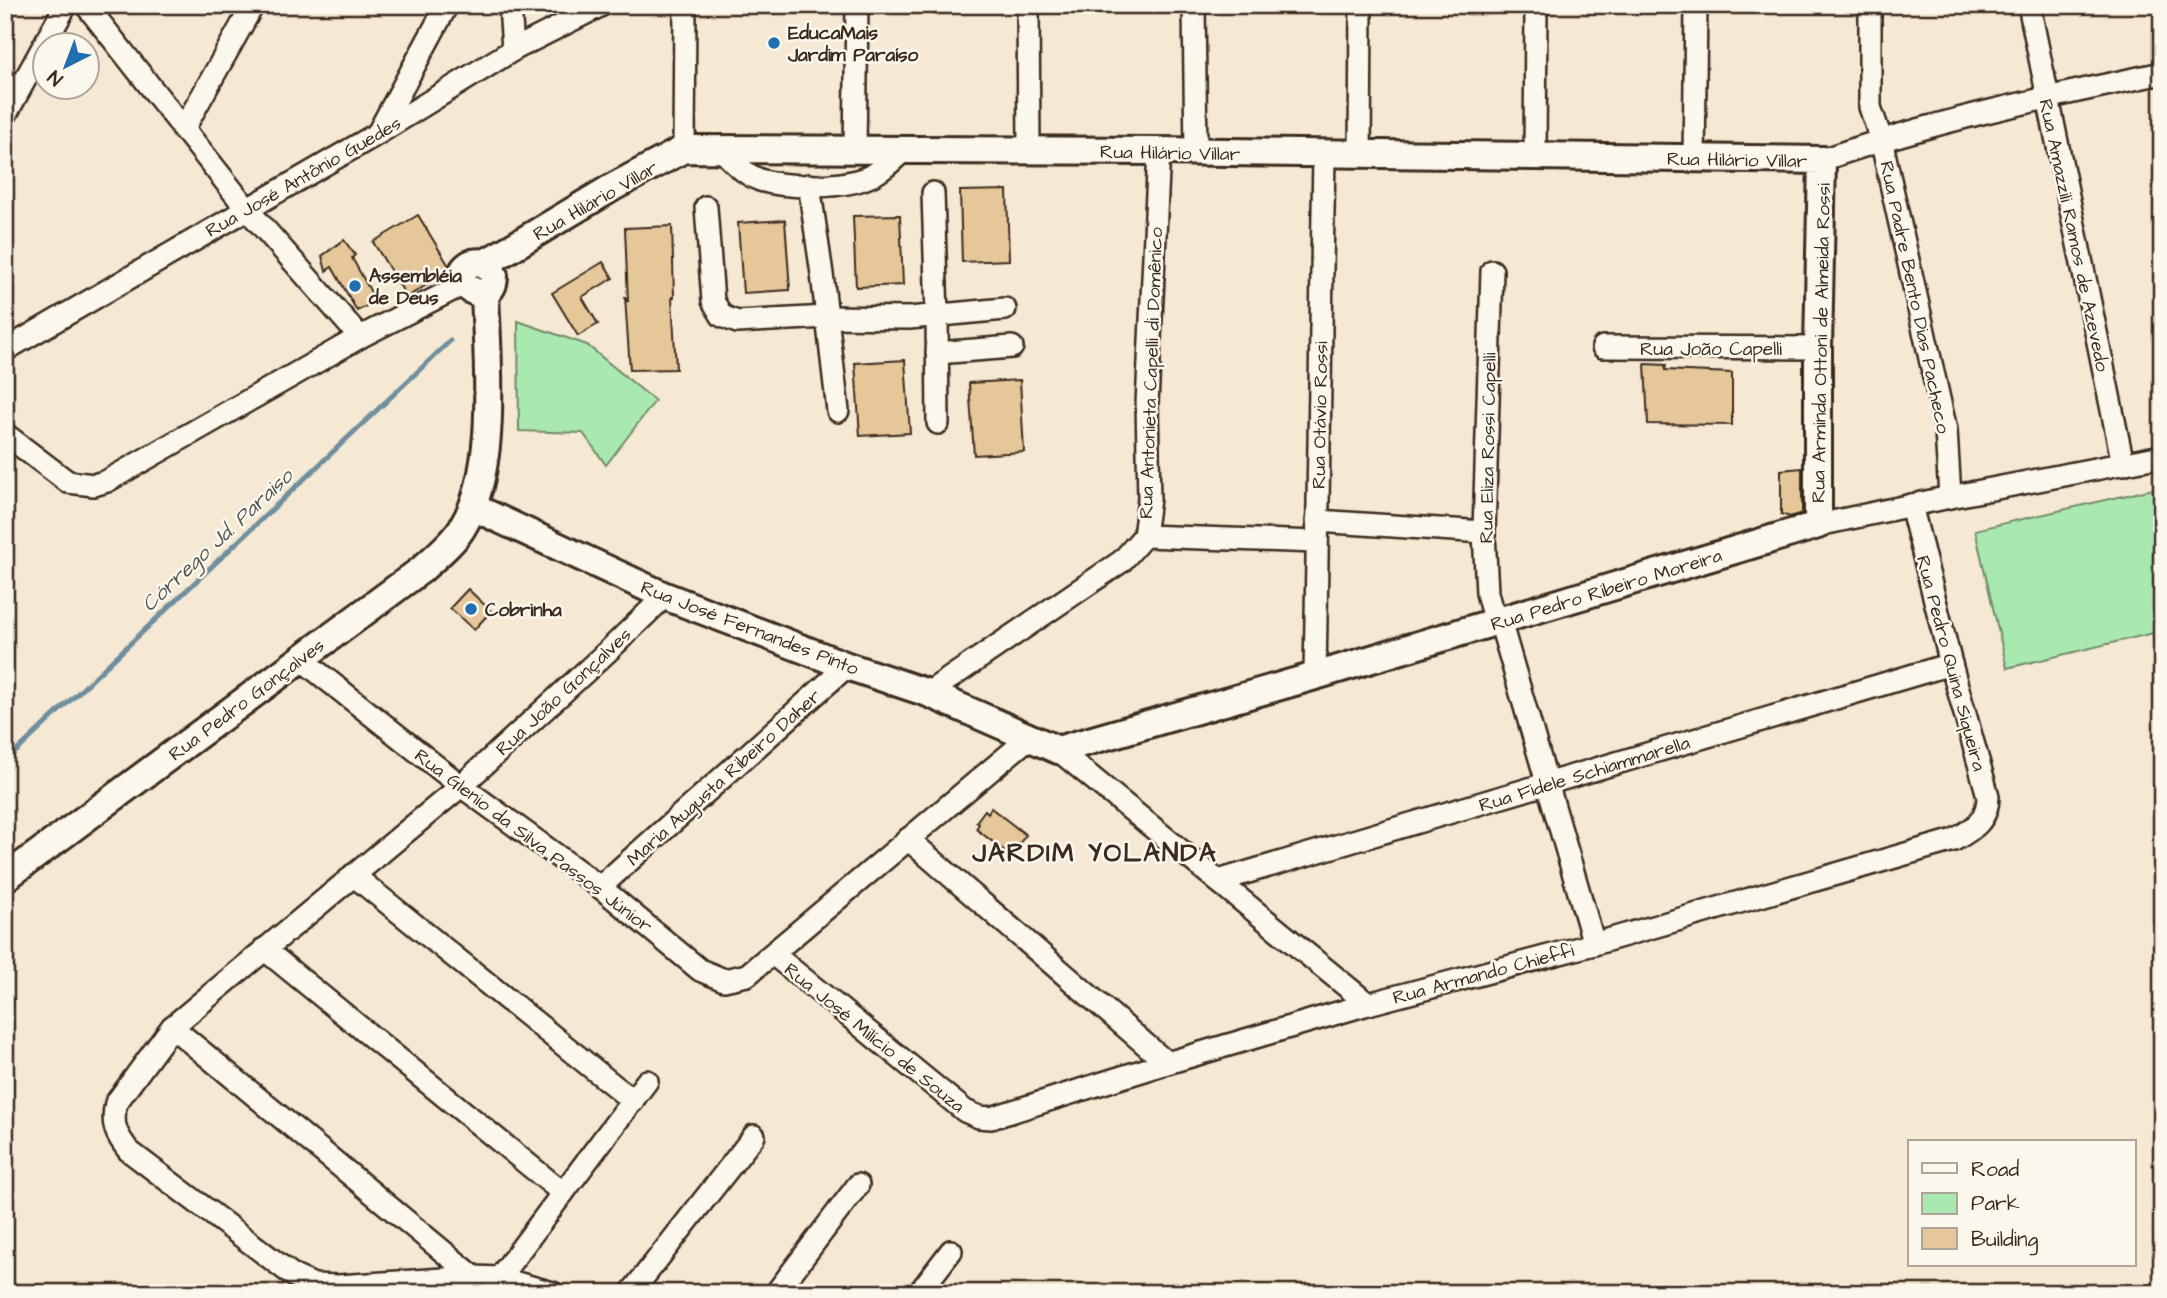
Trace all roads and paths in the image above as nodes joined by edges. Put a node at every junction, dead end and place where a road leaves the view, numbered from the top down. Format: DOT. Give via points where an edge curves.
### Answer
graph roads {
  1 [pos="66,5"];
  2 [pos="86,5"];
  3 [pos="253,5"];
  4 [pos="447,5"];
  5 [pos="510,5"];
  6 [pos="602,5"];
  7 [pos="685,5"];
  8 [pos="857,5"];
  9 [pos="1028,5"];
  10 [pos="1194,5"];
  11 [pos="1361,5"];
  12 [pos="1536,5"];
  13 [pos="1696,5"];
  14 [pos="1870,5"];
  15 [pos="2029,5"];
  16 [pos="513,50"];
  17 [pos="2162,73"];
  18 [pos="2047,97"];
  19 [pos="5,116"];
  20 [pos="183,130"];
  21 [pos="377,134"];
  22 [pos="1881,139"];
  23 [pos="684,149"];
  24 [pos="721,149"];
  25 [pos="855,150"];
  26 [pos="904,151"];
  27 [pos="1029,151"];
  28 [pos="1159,152"];
  29 [pos="1196,153"];
  30 [pos="1324,155"];
  31 [pos="1360,155"];
  32 [pos="1535,157"];
  33 [pos="1694,159"];
  34 [pos="1822,160"];
  35 [pos="809,185"];
  36 [pos="933,193"];
  37 [pos="706,206"];
  38 [pos="247,209"];
  39 [pos="1492,271"];
  40 [pos="475,288"];
  41 [pos="1005,309"];
  42 [pos="937,316"];
  43 [pos="827,317"];
  44 [pos="360,337"];
  45 [pos="1012,347"];
  46 [pos="1603,348"];
  47 [pos="1818,348"];
  48 [pos="5,350"];
  49 [pos="937,354"];
  50 [pos="838,411"];
  51 [pos="938,423"];
  52 [pos="5,434"];
  53 [pos="2162,456"];
  54 [pos="2123,464"];
  55 [pos="1950,497"];
  56 [pos="1911,505"];
  57 [pos="474,507"];
  58 [pos="1818,525"];
  59 [pos="1317,531"];
  60 [pos="1484,532"];
  61 [pos="1144,536"];
  62 [pos="665,596"];
  63 [pos="1500,621"];
  64 [pos="301,659"];
  65 [pos="1951,664"];
  66 [pos="846,666"];
  67 [pos="1315,676"];
  68 [pos="928,693"];
  69 [pos="1030,737"];
  70 [pos="1058,750"];
  71 [pos="1548,784"];
  72 [pos="461,786"];
  73 [pos="1982,820"];
  74 [pos="908,839"];
  75 [pos="353,875"];
  76 [pos="5,878"];
  77 [pos="1218,881"];
  78 [pos="600,887"];
  79 [pos="1594,944"];
  80 [pos="264,949"];
  81 [pos="773,954"];
  82 [pos="1368,1004"];
  83 [pos="172,1027"];
  84 [pos="1167,1063"];
  85 [pos="647,1081"];
  86 [pos="633,1101"];
  87 [pos="979,1117"];
  88 [pos="754,1136"];
  89 [pos="858,1185"];
  90 [pos="563,1193"];
  91 [pos="951,1251"];
  92 [pos="474,1277"];
  93 [pos="499,1279"];
  94 [pos="553,1293"];
  95 [pos="631,1293"];
  96 [pos="776,1293"];
  97 [pos="919,1293"];
  1 -- 19 [label="street"];
  2 -- 20 [label="street"];
  3 -- 20 [label="street"];
  4 -- 21 [label="street"];
  5 -- 16 [label="street"];
  6 -- 16 [label="street, Rua José Antônio Guedes"];
  7 -- 23 [label="street"];
  8 -- 25 [label="street"];
  9 -- 27 [label="street"];
  10 -- 29 [label="street"];
  11 -- 31 [label="street"];
  12 -- 32 [label="street"];
  13 -- 33 [label="street"];
  14 -- 22 [label="street, Rua Padre Bento Dias Pacheco" via="1870,107"];
  15 -- 18 [label="street, Rua Amazzili Ramos de Azevedo"];
  16 -- 21 [label="street, Rua José Antônio Guedes"];
  17 -- 18 [label="street, Rua Hilário Villar"];
  18 -- 22 [label="street, Rua Hilário Villar"];
  18 -- 54 [label="street, Rua Amazzili Ramos de Azevedo"];
  20 -- 38 [label="street"];
  21 -- 38 [label="street, Rua José Antônio Guedes"];
  22 -- 34 [label="street, Rua Hilário Villar"];
  22 -- 55 [label="street, Rua Padre Bento Dias Pacheco" via="1946,430"];
  23 -- 24 [label="street, Rua Hilário Villar"];
  23 -- 40 [label="street, Rua Hilário Villar" via="485,263 494,280"];
  24 -- 25 [label="street, Rua Hilário Villar"];
  24 -- 35 [label="street" via="758,179"];
  25 -- 26 [label="street, Rua Hilário Villar"];
  26 -- 27 [label="street, Rua Hilário Villar"];
  26 -- 35 [label="street" via="865,179"];
  27 -- 28 [label="street, Rua Hilário Villar"];
  28 -- 29 [label="street, Rua Hilário Villar"];
  28 -- 61 [label="street, Rua Antonieta Capelli di Domênico" via="1147,404 1149,499"];
  29 -- 30 [label="street, Rua Hilário Villar"];
  30 -- 31 [label="street, Rua Hilário Villar"];
  30 -- 59 [label="street, Rua Otávio Rossi"];
  31 -- 32 [label="street, Rua Hilário Villar"];
  32 -- 33 [label="street, Rua Hilário Villar"];
  33 -- 34 [label="street, Rua Hilário Villar"];
  34 -- 47 [label="street, Rua Arminda Ottoni de Almeida Rossi"];
  35 -- 43 [label="street"];
  36 -- 42 [label="street"];
  37 -- 43 [label="street" via="713,301 722,316 737,322"];
  38 -- 44 [label="street"];
  38 -- 48 [label="street, Rua José Antônio Guedes"];
  39 -- 60 [label="street, Rua Eliza Rossi Capelli"];
  40 -- 44 [label="street"];
  40 -- 57 [label="street" via="489,415"];
  41 -- 42 [label="street"];
  42 -- 43 [label="street"];
  42 -- 49 [label="street"];
  43 -- 50 [label="street"];
  44 -- 52 [label="street" via="94,485 68,482"];
  45 -- 49 [label="street"];
  46 -- 47 [label="street, Rua João Capelli"];
  47 -- 58 [label="street, Rua Arminda Ottoni de Almeida Rossi"];
  49 -- 51 [label="street"];
  53 -- 54 [label="street, Rua Pedro Ribeiro Moreira"];
  54 -- 55 [label="street, Rua Pedro Ribeiro Moreira"];
  55 -- 56 [label="street, Rua Pedro Ribeiro Moreira"];
  56 -- 58 [label="street, Rua Pedro Ribeiro Moreira"];
  56 -- 65 [label="street, Rua Pedro Quina Siqueira"];
  57 -- 62 [label="street, Rua José Fernandes Pinto"];
  57 -- 64 [label="street, Rua Pedro Gonçalves" via="441,553"];
  58 -- 63 [label="street, Rua Pedro Ribeiro Moreira"];
  59 -- 60 [label="street"];
  59 -- 61 [label="street"];
  59 -- 67 [label="street, Rua Otávio Rossi"];
  60 -- 63 [label="street, Rua Eliza Rossi Capelli" via="1486,593"];
  61 -- 68 [label="street, Rua Antonieta Capelli di Domênico" via="1122,561"];
  62 -- 66 [label="street, Rua José Fernandes Pinto"];
  62 -- 72 [label="street, Rua João Gonçalves"];
  63 -- 67 [label="street, Rua Pedro Ribeiro Moreira"];
  63 -- 71 [label="street, Rua Eliza Rossi Capelli"];
  64 -- 72 [label="street, Rua Glenio da Silva Passos Júnior"];
  64 -- 76 [label="street, Rua Pedro Gonçalves"];
  65 -- 71 [label="street, Rua Fidele Schiammarella"];
  65 -- 73 [label="street, Rua Pedro Quina Siqueira" via="1988,796"];
  66 -- 68 [label="street, Rua José Fernandes Pinto"];
  66 -- 78 [label="street, Maria Augusta Ribeiro Daher"];
  67 -- 70 [label="street, Rua Pedro Ribeiro Moreira"];
  68 -- 69 [label="street, Rua José Fernandes Pinto"];
  69 -- 70 [label="street, Rua José Fernandes Pinto"];
  69 -- 74 [label="street, Rua Glenio da Silva Passos Júnior"];
  70 -- 77 [label="street"];
  71 -- 77 [label="street, Rua Fidele Schiammarella"];
  71 -- 79 [label="street, Rua Eliza Rossi Capelli"];
  72 -- 75 [label="street, Rua João Gonçalves"];
  72 -- 78 [label="street, Rua Glenio da Silva Passos Júnior"];
  73 -- 79 [label="street, Rua Armando Chieffi" via="1954,840"];
  74 -- 81 [label="street, Rua Glenio da Silva Passos Júnior"];
  74 -- 84 [label="street"];
  75 -- 80 [label="street, Rua João Gonçalves"];
  75 -- 86 [label="street"];
  77 -- 82 [label="street"];
  78 -- 81 [label="street, Rua Glenio da Silva Passos Júnior" via="701,970 724,980 747,975"];
  79 -- 82 [label="street, Rua Armando Chieffi"];
  80 -- 83 [label="street, Rua João Gonçalves"];
  80 -- 90 [label="street"];
  81 -- 87 [label="street, Rua José Milício de Souza" via="965,1111"];
  82 -- 84 [label="street, Rua Armando Chieffi"];
  83 -- 92 [label="street"];
  83 -- 92 [label="street, Rua João Gonçalves" via="116,1103 113,1126 130,1151 294,1276 314,1284"];
  84 -- 87 [label="street, Rua Armando Chieffi" via="991,1118"];
  85 -- 86 [label="street"];
  86 -- 90 [label="street"];
  88 -- 95 [label="street"];
  89 -- 96 [label="street"];
  90 -- 93 [label="street"];
  91 -- 97 [label="street"];
  92 -- 93 [label="street, Rua João Gonçalves"];
  93 -- 94 [label="street, Rua João Gonçalves"];
}
